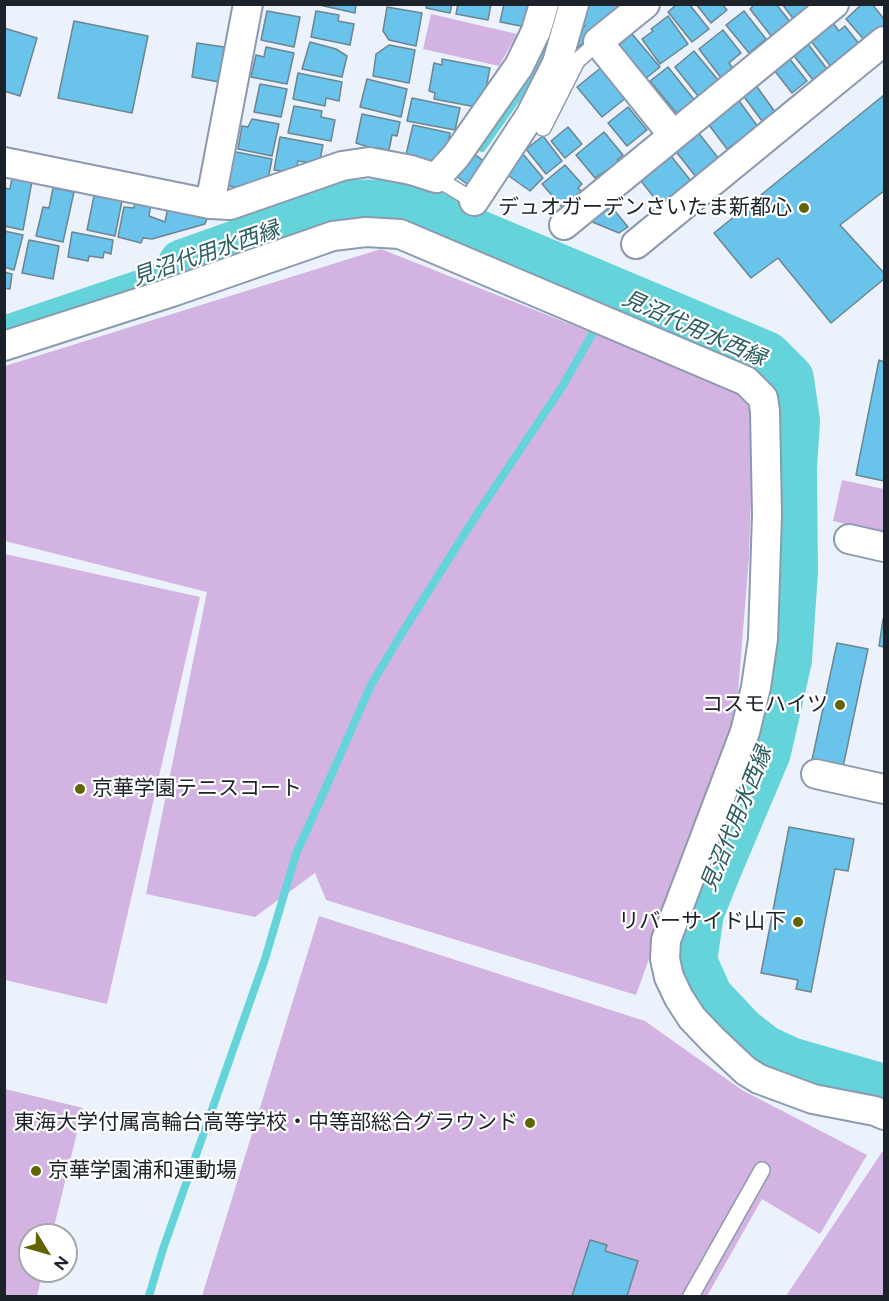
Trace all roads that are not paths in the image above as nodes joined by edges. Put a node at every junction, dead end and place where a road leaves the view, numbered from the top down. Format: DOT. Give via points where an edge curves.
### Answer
graph roads {
  1 [pos="248,4"];
  2 [pos="544,4"];
  3 [pos="574,4"];
  4 [pos="645,4"];
  5 [pos="834,4"];
  6 [pos="885,40"];
  7 [pos="598,42"];
  8 [pos="543,128"];
  9 [pos="674,135"];
  10 [pos="4,162"];
  11 [pos="436,178"];
  12 [pos="474,201"];
  13 [pos="210,204"];
  14 [pos="564,225"];
  15 [pos="636,244"];
  16 [pos="4,346"];
  17 [pos="849,539"];
  18 [pos="885,547"];
  19 [pos="816,774"];
  20 [pos="885,789"];
  21 [pos="885,1115"];
  22 [pos="762,1170"];
  23 [pos="691,1296"];
  1 -- 13 [label="street"];
  2 -- 11 [label="street" via="519,66"];
  3 -- 12 [label="street" via="557,63 530,116"];
  4 -- 7 [label="street"];
  5 -- 9 [label="street"];
  6 -- 15 [label="street"];
  7 -- 8 [label="lane" via="578,61"];
  7 -- 9 [label="street"];
  9 -- 14 [label="street"];
  10 -- 13 [label="street"];
  11 -- 12 [label="lane"];
  11 -- 13 [label="street" via="369,162 342,166 230,205"];
  16 -- 21 [label="street" via="333,236 366,232 400,234 747,381 763,398 765,411 763,639 745,732 666,940 665,959 669,977 692,1017 746,1071 813,1100"];
  17 -- 18 [label="street"];
  19 -- 20 [label="street"];
  22 -- 23 [label="lane"];
}
